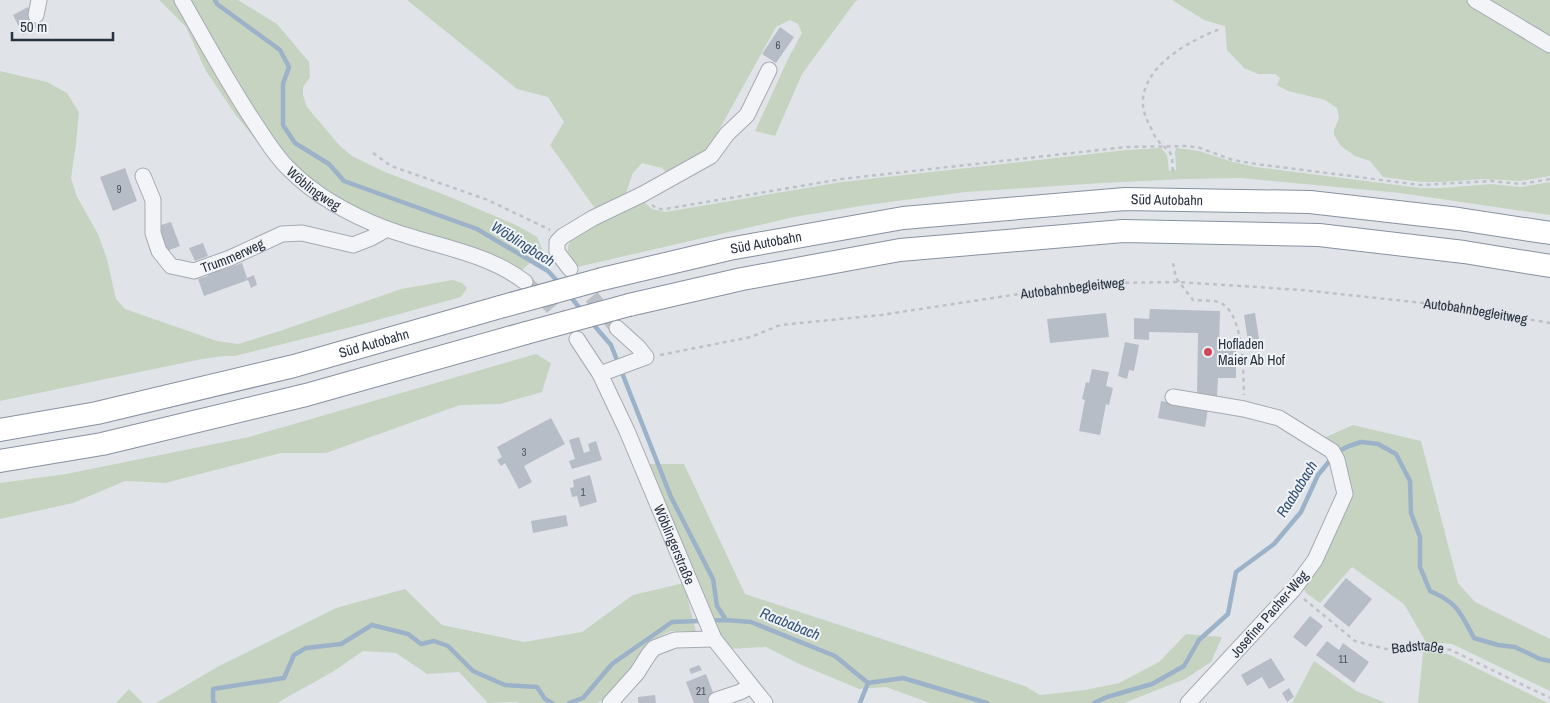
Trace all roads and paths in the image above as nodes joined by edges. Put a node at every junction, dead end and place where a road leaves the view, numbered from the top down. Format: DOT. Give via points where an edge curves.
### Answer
graph roads {
  1 [pos="39,0"];
  2 [pos="182,0"];
  3 [pos="1475,0"];
  4 [pos="36,15"];
  5 [pos="1220,29"];
  6 [pos="1550,45"];
  7 [pos="769,70"];
  8 [pos="1162,146"];
  9 [pos="373,153"];
  10 [pos="1173,171"];
  11 [pos="143,176"];
  12 [pos="1550,179"];
  13 [pos="643,194"];
  14 [pos="387,229"];
  15 [pos="1550,233"];
  16 [pos="563,236"];
  17 [pos="1173,264"];
  18 [pos="1550,266"];
  19 [pos="570,269"];
  20 [pos="525,282"];
  21 [pos="1178,282"];
  22 [pos="1550,323"];
  23 [pos="617,328"];
  24 [pos="577,339"];
  25 [pos="646,358"];
  26 [pos="603,373"];
  27 [pos="1173,397"];
  28 [pos="1244,409"];
  29 [pos="0,430"];
  30 [pos="0,461"];
  31 [pos="1293,590"];
  32 [pos="712,634"];
  33 [pos="751,686"];
  34 [pos="1550,698"];
  35 [pos="716,700"];
  36 [pos="610,703"];
  37 [pos="765,703"];
  38 [pos="1188,703"];
  1 -- 4 [label="street"];
  2 -- 14 [label="street, Wöblingweg" via="241,103 289,169 326,198"];
  3 -- 6 [label="street"];
  5 -- 8 [label="path" via="1200,36 1171,56 1145,87 1143,106 1146,119"];
  7 -- 13 [label="street" via="747,115 711,156"];
  8 -- 10 [label="path" via="1171,156"];
  8 -- 12 [label="path" via="1200,148 1256,164 1421,185 1491,181 1521,184"];
  8 -- 13 [label="path" via="1126,147 842,179 665,210 654,207"];
  9 -- 16 [label="path" via="391,166 488,200"];
  11 -- 14 [label="street, Trummerweg" via="153,200 153,233 159,251 171,266 194,271 282,234 302,233 353,245"];
  13 -- 16 [label="street"];
  14 -- 20 [label="street, Wöblingweg" via="478,257"];
  15 -- 29 [label="highway, Süd Autobahn, bridge" via="1310,202 1125,199 903,218 729,249 602,279 294,366 97,413"];
  16 -- 19 [label="street" via="556,242 557,252"];
  17 -- 21 [label="path"];
  18 -- 30 [label="highway, bridge" via="1319,235 1123,231 900,250 742,279 629,305 306,395 102,444"];
  21 -- 22 [label="path, Autobahnbegleitweg" via="1302,290 1441,305"];
  21 -- 25 [label="path, Autobahnbegleitweg" via="1110,283 881,315 780,325 751,337"];
  21 -- 28 [label="path" via="1193,300 1223,304 1230,311 1240,343"];
  23 -- 25 [label="street"];
  24 -- 26 [label="street"];
  25 -- 26 [label="street"];
  26 -- 32 [label="street, Wöblingerstraße"];
  27 -- 28 [label="street, Josefine Pacher-Weg"];
  28 -- 31 [label="street, Josefine Pacher-Weg" via="1279,418 1334,455 1345,494 1315,560"];
  31 -- 34 [label="path, Badstraße" via="1354,640 1386,649 1423,645 1451,650"];
  31 -- 38 [label="street, Josefine Pacher-Weg"];
  32 -- 33 [label="street, Wöblingerstraße"];
  32 -- 36 [label="street" via="675,640 654,648"];
  33 -- 35 [label="street"];
  33 -- 37 [label="street, Wöblingerstraße"];
}
